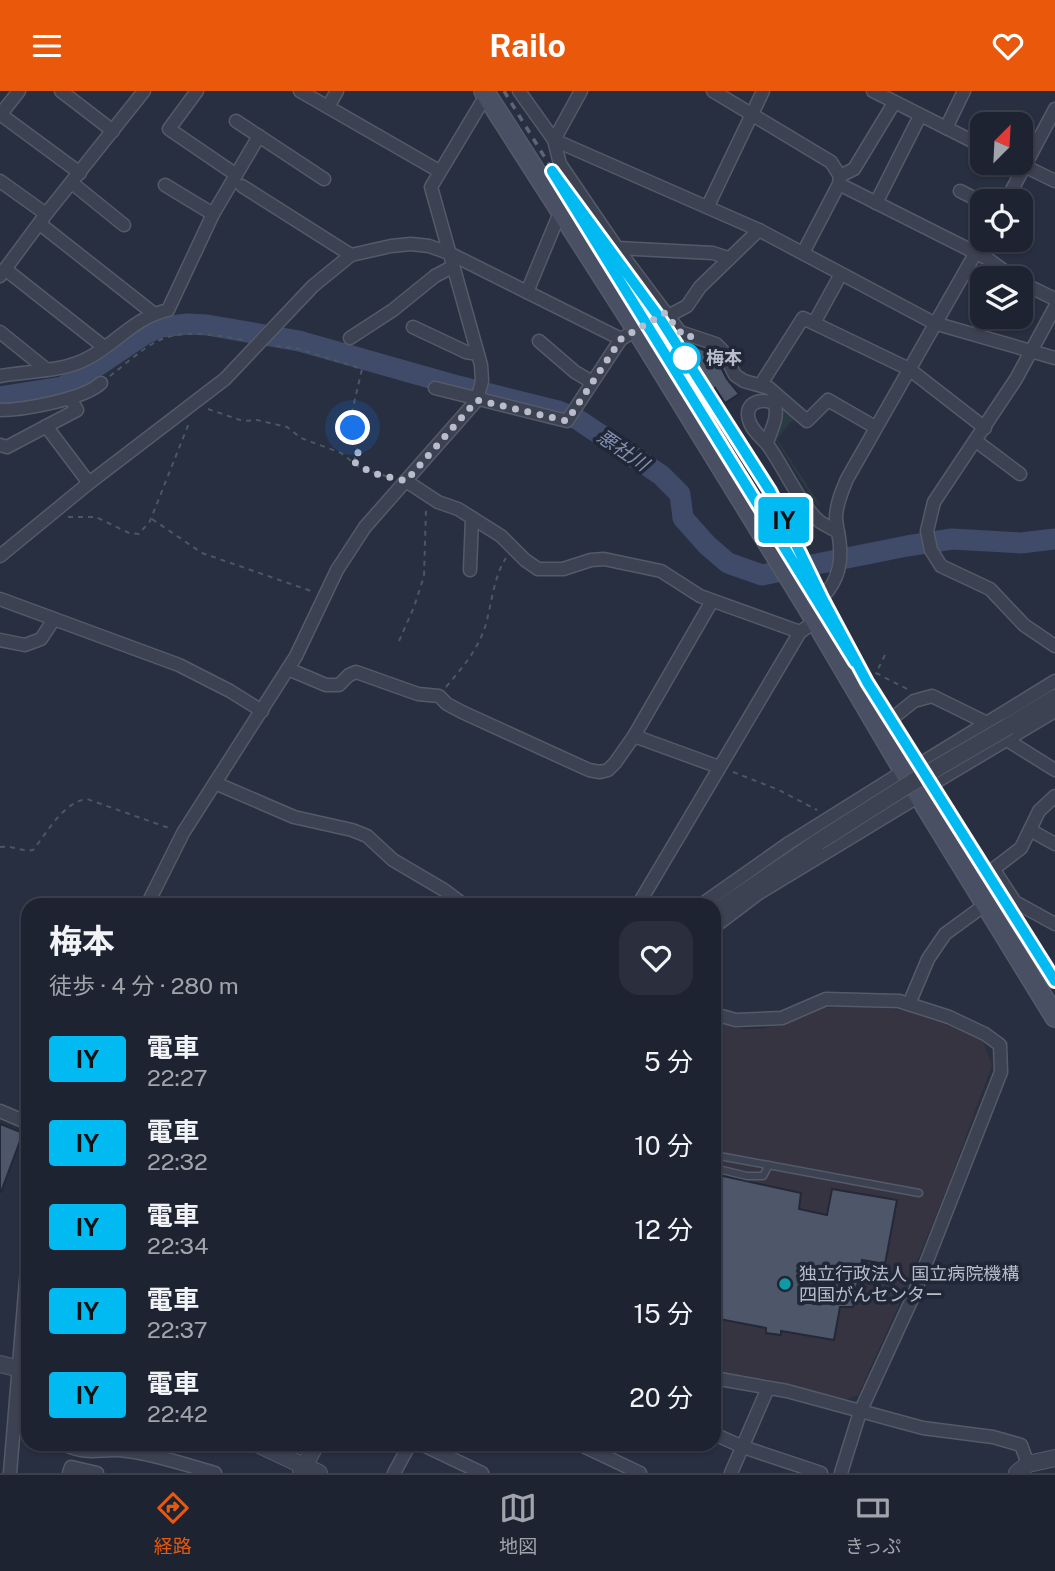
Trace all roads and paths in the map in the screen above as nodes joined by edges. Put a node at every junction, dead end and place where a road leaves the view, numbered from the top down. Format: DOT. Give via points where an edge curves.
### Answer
graph roads {
  1 [pos="19,91"];
  2 [pos="61,91"];
  3 [pos="144,91"];
  4 [pos="197,91"];
  5 [pos="300,91"];
  6 [pos="337,91"];
  7 [pos="519,91"];
  8 [pos="580,91"];
  9 [pos="713,91"];
  10 [pos="763,91"];
  11 [pos="873,91"];
  12 [pos="964,91"];
  13 [pos="487,92"];
  14 [pos="894,103"];
  15 [pos="328,107"];
  16 [pos="1055,109"];
  17 [pos="0,114"];
  18 [pos="752,114"];
  19 [pos="920,116"];
  20 [pos="236,121"];
  21 [pos="946,128"];
  22 [pos="113,131"];
  23 [pos="259,136"];
  24 [pos="970,139"];
  25 [pos="554,140"];
  26 [pos="1033,146"];
  27 [pos="1033,170"];
  28 [pos="439,171"];
  29 [pos="234,174"];
  30 [pos="76,178"];
  31 [pos="324,179"];
  32 [pos="840,180"];
  33 [pos="0,181"];
  34 [pos="1055,181"];
  35 [pos="165,185"];
  36 [pos="242,186"];
  37 [pos="960,191"];
  38 [pos="970,196"];
  39 [pos="876,203"];
  40 [pos="708,206"];
  41 [pos="561,211"];
  42 [pos="213,214"];
  43 [pos="43,219"];
  44 [pos="124,225"];
  45 [pos="759,230"];
  46 [pos="617,248"];
  47 [pos="970,250"];
  48 [pos="975,252"];
  49 [pos="449,253"];
  50 [pos="803,253"];
  51 [pos="351,255"];
  52 [pos="728,258"];
  53 [pos="998,266"];
  54 [pos="452,267"];
  55 [pos="3,273"];
  56 [pos="841,274"];
  57 [pos="1033,288"];
  58 [pos="527,292"];
  59 [pos="1055,299"];
  60 [pos="1055,307"];
  61 [pos="153,313"];
  62 [pos="667,315"];
  63 [pos="814,323"];
  64 [pos="934,323"];
  65 [pos="413,327"];
  66 [pos="0,332"];
  67 [pos="629,334"];
  68 [pos="350,338"];
  69 [pos="539,341"];
  70 [pos="262,342"];
  71 [pos="104,347"];
  72 [pos="690,348"];
  73 [pos="1031,351"];
  74 [pos="478,354"];
  75 [pos="676,354"];
  76 [pos="1055,358"];
  77 [pos="46,369"];
  78 [pos="909,369"];
  79 [pos="0,376"];
  80 [pos="593,382"];
  81 [pos="101,383"];
  82 [pos="761,384"];
  83 [pos="435,388"];
  84 [pos="70,398"];
  85 [pos="478,398"];
  86 [pos="194,404"];
  87 [pos="0,410"];
  88 [pos="46,426"];
  89 [pos="875,427"];
  90 [pos="985,428"];
  91 [pos="976,441"];
  92 [pos="767,444"];
  93 [pos="0,445"];
  94 [pos="354,462"];
  95 [pos="1020,474"];
  96 [pos="406,481"];
  97 [pos="89,483"];
  98 [pos="426,495"];
  99 [pos="47,516"];
  100 [pos="151,518"];
  101 [pos="472,519"];
  102 [pos="838,532"];
  103 [pos="513,548"];
  104 [pos="0,556"];
  105 [pos="470,571"];
  106 [pos="324,596"];
  107 [pos="0,599"];
  108 [pos="712,601"];
  109 [pos="54,619"];
  110 [pos="808,620"];
  111 [pos="0,640"];
  112 [pos="399,641"];
  113 [pos="1055,646"];
  114 [pos="885,655"];
  115 [pos="288,669"];
  116 [pos="1055,681"];
  117 [pos="439,696"];
  118 [pos="922,697"];
  119 [pos="1055,698"];
  120 [pos="262,711"];
  121 [pos="1055,711"];
  122 [pos="987,723"];
  123 [pos="879,729"];
  124 [pos="1008,733"];
  125 [pos="634,736"];
  126 [pos="954,743"];
  127 [pos="925,761"];
  128 [pos="966,764"];
  129 [pos="719,767"];
  130 [pos="1055,770"];
  131 [pos="904,771"];
  132 [pos="939,780"];
  133 [pos="215,783"];
  134 [pos="919,796"];
  135 [pos="1055,796"];
  136 [pos="838,813"];
  137 [pos="1030,830"];
  138 [pos="183,833"];
  139 [pos="1055,844"];
  140 [pos="0,847"];
  141 [pos="994,870"];
  142 [pos="974,884"];
  143 [pos="150,898"];
  144 [pos="455,898"];
  145 [pos="642,898"];
  146 [pos="711,898"];
  147 [pos="986,904"];
  148 [pos="721,908"];
  149 [pos="721,921"];
  150 [pos="1055,924"];
  151 [pos="909,1005"];
  152 [pos="721,1016"];
  153 [pos="1055,1017"];
  154 [pos="0,1111"];
  155 [pos="21,1120"];
  156 [pos="721,1156"];
  157 [pos="769,1165"];
  158 [pos="721,1170"];
  159 [pos="919,1193"];
  160 [pos="0,1364"];
  161 [pos="21,1369"];
  162 [pos="721,1379"];
  163 [pos="21,1387"];
  164 [pos="768,1388"];
  165 [pos="860,1412"];
  166 [pos="15,1421"];
  167 [pos="21,1424"];
  168 [pos="721,1437"];
  169 [pos="743,1447"];
  170 [pos="78,1451"];
  171 [pos="102,1451"];
  172 [pos="130,1451"];
  173 [pos="270,1451"];
  174 [pos="314,1451"];
  175 [pos="406,1451"];
  176 [pos="436,1451"];
  177 [pos="605,1451"];
  178 [pos="1055,1458"];
  179 [pos="8,1466"];
  180 [pos="1022,1469"];
  181 [pos="308,1471"];
  182 [pos="69,1473"];
  183 [pos="97,1473"];
  184 [pos="215,1473"];
  185 [pos="394,1473"];
  186 [pos="482,1473"];
  187 [pos="640,1473"];
  188 [pos="731,1473"];
  189 [pos="821,1473"];
  190 [pos="841,1473"];
  1 -- 17 [label="street"];
  2 -- 22 [label="street"];
  3 -- 22 [label="street"];
  4 -- 29 [label="street" via="169,129"];
  5 -- 15 [label="street"];
  6 -- 15 [label="street"];
  7 -- 25 [label="street"];
  8 -- 25 [label="street"];
  9 -- 18 [label="street"];
  10 -- 18 [label="street"];
  11 -- 14 [label="street"];
  12 -- 21 [label="street"];
  13 -- 28 [label="street"];
  13 -- 41 [label="main road"];
  14 -- 19 [label="street"];
  14 -- 32 [label="street" via="854,169"];
  15 -- 28 [label="street"];
  16 -- 26 [label="street"];
  17 -- 30 [label="street"];
  18 -- 32 [label="street" via="831,162"];
  18 -- 40 [label="street"];
  19 -- 21 [label="street"];
  19 -- 39 [label="street"];
  20 -- 23 [label="street"];
  21 -- 24 [label="street"];
  22 -- 30 [label="street"];
  23 -- 29 [label="street"];
  23 -- 31 [label="street"];
  25 -- 40 [label="street"];
  25 -- 46 [label="street" via="560,164"];
  27 -- 34 [label="street"];
  28 -- 49 [label="street" via="431,187"];
  29 -- 42 [label="street"];
  30 -- 43 [label="street"];
  30 -- 44 [label="street"];
  32 -- 39 [label="street"];
  32 -- 50 [label="street"];
  33 -- 43 [label="street"];
  35 -- 42 [label="street"];
  36 -- 51 [label="street"];
  37 -- 38 [label="street"];
  39 -- 47 [label="street"];
  40 -- 45 [label="street"];
  41 -- 58 [label="street"];
  41 -- 67 [label="main road"];
  42 -- 61 [label="street" via="168,310"];
  43 -- 55 [label="street"];
  43 -- 61 [label="street"];
  45 -- 50 [label="street"];
  45 -- 52 [label="street"];
  46 -- 52 [label="street" via="713,253"];
  46 -- 62 [label="street"];
  48 -- 53 [label="street"];
  48 -- 64 [label="street"];
  49 -- 51 [label="street" via="411,244"];
  49 -- 54 [label="street"];
  49 -- 58 [label="street"];
  50 -- 56 [label="street"];
  51 -- 70 [label="street" via="313,286"];
  52 -- 62 [label="street" via="687,306"];
  54 -- 68 [label="street"];
  54 -- 74 [label="street"];
  55 -- 71 [label="street"];
  56 -- 63 [label="street"];
  56 -- 64 [label="street"];
  57 -- 59 [label="street"];
  58 -- 67 [label="street"];
  60 -- 73 [label="street"];
  61 -- 71 [label="street"];
  62 -- 67 [label="street"];
  62 -- 82 [label="street" via="680,332 716,344 735,375"];
  63 -- 78 [label="street"];
  63 -- 82 [label="street" via="803,318"];
  64 -- 73 [label="street"];
  64 -- 78 [label="street"];
  65 -- 74 [label="street"];
  66 -- 77 [label="street"];
  67 -- 80 [label="street"];
  67 -- 110 [label="main road"];
  69 -- 80 [label="street"];
  70 -- 81 [label="path" via="213,335 163,338"];
  70 -- 86 [label="street"];
  70 -- 94 [label="path" via="362,369 352,412 358,453"];
  71 -- 77 [label="street" via="77,363"];
  72 -- 75 [label="path"];
  73 -- 76 [label="street"];
  73 -- 90 [label="street"];
  74 -- 85 [label="street" via="482,381"];
  75 -- 75 [label="path" via="678,362 670,351"];
  77 -- 79 [label="street"];
  78 -- 89 [label="street"];
  78 -- 90 [label="street"];
  80 -- 85 [label="street" via="567,421"];
  81 -- 84 [label="street"];
  82 -- 89 [label="street" via="783,397 807,421 828,400"];
  83 -- 85 [label="street"];
  84 -- 87 [label="street"];
  84 -- 88 [label="street" via="78,410"];
  85 -- 96 [label="street"];
  86 -- 94 [label="path" via="243,421 280,424"];
  86 -- 97 [label="street"];
  86 -- 100 [label="path"];
  88 -- 93 [label="street" via="6,447"];
  88 -- 97 [label="street"];
  89 -- 102 [label="street" via="840,497"];
  90 -- 91 [label="street"];
  91 -- 95 [label="street"];
  91 -- 113 [label="street" via="934,502 927,531 931,550 941,566 990,589 1024,625"];
  92 -- 102 [label="street" via="818,520"];
  94 -- 96 [label="path" via="372,473"];
  96 -- 98 [label="street"];
  96 -- 106 [label="street" via="365,527"];
  97 -- 99 [label="street"];
  98 -- 101 [label="street"];
  98 -- 112 [label="path" via="424,576"];
  99 -- 100 [label="path" via="96,517 139,534"];
  99 -- 104 [label="street"];
  100 -- 106 [label="path" via="202,553"];
  101 -- 103 [label="street"];
  101 -- 105 [label="street"];
  102 -- 110 [label="street" via="838,572"];
  103 -- 108 [label="street" via="538,569 563,569 604,559 661,571"];
  103 -- 117 [label="path" via="503,562 480,641"];
  106 -- 115 [label="street"];
  107 -- 109 [label="street"];
  108 -- 110 [label="street"];
  108 -- 125 [label="street"];
  109 -- 111 [label="street" via="41,639 25,645"];
  109 -- 120 [label="street" via="179,665"];
  110 -- 123 [label="main road"];
  110 -- 129 [label="street"];
  114 -- 118 [label="path" via="876,673"];
  115 -- 117 [label="street" via="326,685 339,685 356,672 418,694"];
  115 -- 120 [label="street"];
  116 -- 122 [label="street"];
  117 -- 125 [label="street" via="462,712 589,770 608,770"];
  118 -- 122 [label="street" via="932,696"];
  118 -- 123 [label="street"];
  119 -- 124 [label="street"];
  120 -- 133 [label="street"];
  121 -- 124 [label="street"];
  122 -- 124 [label="street"];
  122 -- 126 [label="street"];
  123 -- 131 [label="main road"];
  124 -- 128 [label="street"];
  124 -- 130 [label="street"];
  124 -- 148 [label="street, bridge" via="911,783"];
  125 -- 129 [label="street"];
  126 -- 127 [label="street"];
  126 -- 128 [label="street" via="950,755 956,763"];
  128 -- 132 [label="street"];
  129 -- 136 [label="path" via="779,790 817,811"];
  129 -- 145 [label="street"];
  131 -- 134 [label="main road"];
  131 -- 136 [label="street"];
  133 -- 138 [label="street"];
  133 -- 144 [label="street" via="294,817 367,836 393,860"];
  134 -- 142 [label="main road"];
  134 -- 149 [label="street"];
  135 -- 137 [label="street" via="1039,811"];
  136 -- 146 [label="street"];
  137 -- 139 [label="street"];
  137 -- 141 [label="street" via="1021,848"];
  138 -- 140 [label="path" via="87,799 68,807 33,850"];
  138 -- 143 [label="street"];
  141 -- 142 [label="street"];
  141 -- 150 [label="street" via="1015,902"];
  142 -- 147 [label="main road"];
  147 -- 151 [label="street" via="945,934 928,959"];
  147 -- 153 [label="main road"];
  151 -- 152 [label="street" via="826,999 782,1018 736,1020"];
  151 -- 165 [label="street" via="985,1034 1000,1045 1001,1072 912,1300"];
  154 -- 155 [label="street"];
  156 -- 157 [label="lane"];
  157 -- 158 [label="lane" via="763,1176"];
  157 -- 159 [label="lane"];
  160 -- 161 [label="street"];
  162 -- 164 [label="street"];
  163 -- 166 [label="street"];
  164 -- 165 [label="street"];
  164 -- 169 [label="street"];
  165 -- 180 [label="street" via="923,1428 1007,1439 1021,1445"];
  165 -- 190 [label="street"];
  166 -- 167 [label="street"];
  166 -- 179 [label="street"];
  168 -- 169 [label="street"];
  169 -- 188 [label="street"];
  169 -- 189 [label="street"];
  170 -- 171 [label="street"];
  172 -- 184 [label="street"];
  173 -- 181 [label="street"];
  174 -- 181 [label="street"];
  175 -- 185 [label="street"];
  176 -- 186 [label="street"];
  177 -- 187 [label="street"];
  178 -- 180 [label="street"];
  182 -- 183 [label="street" via="71,1467"];
}
